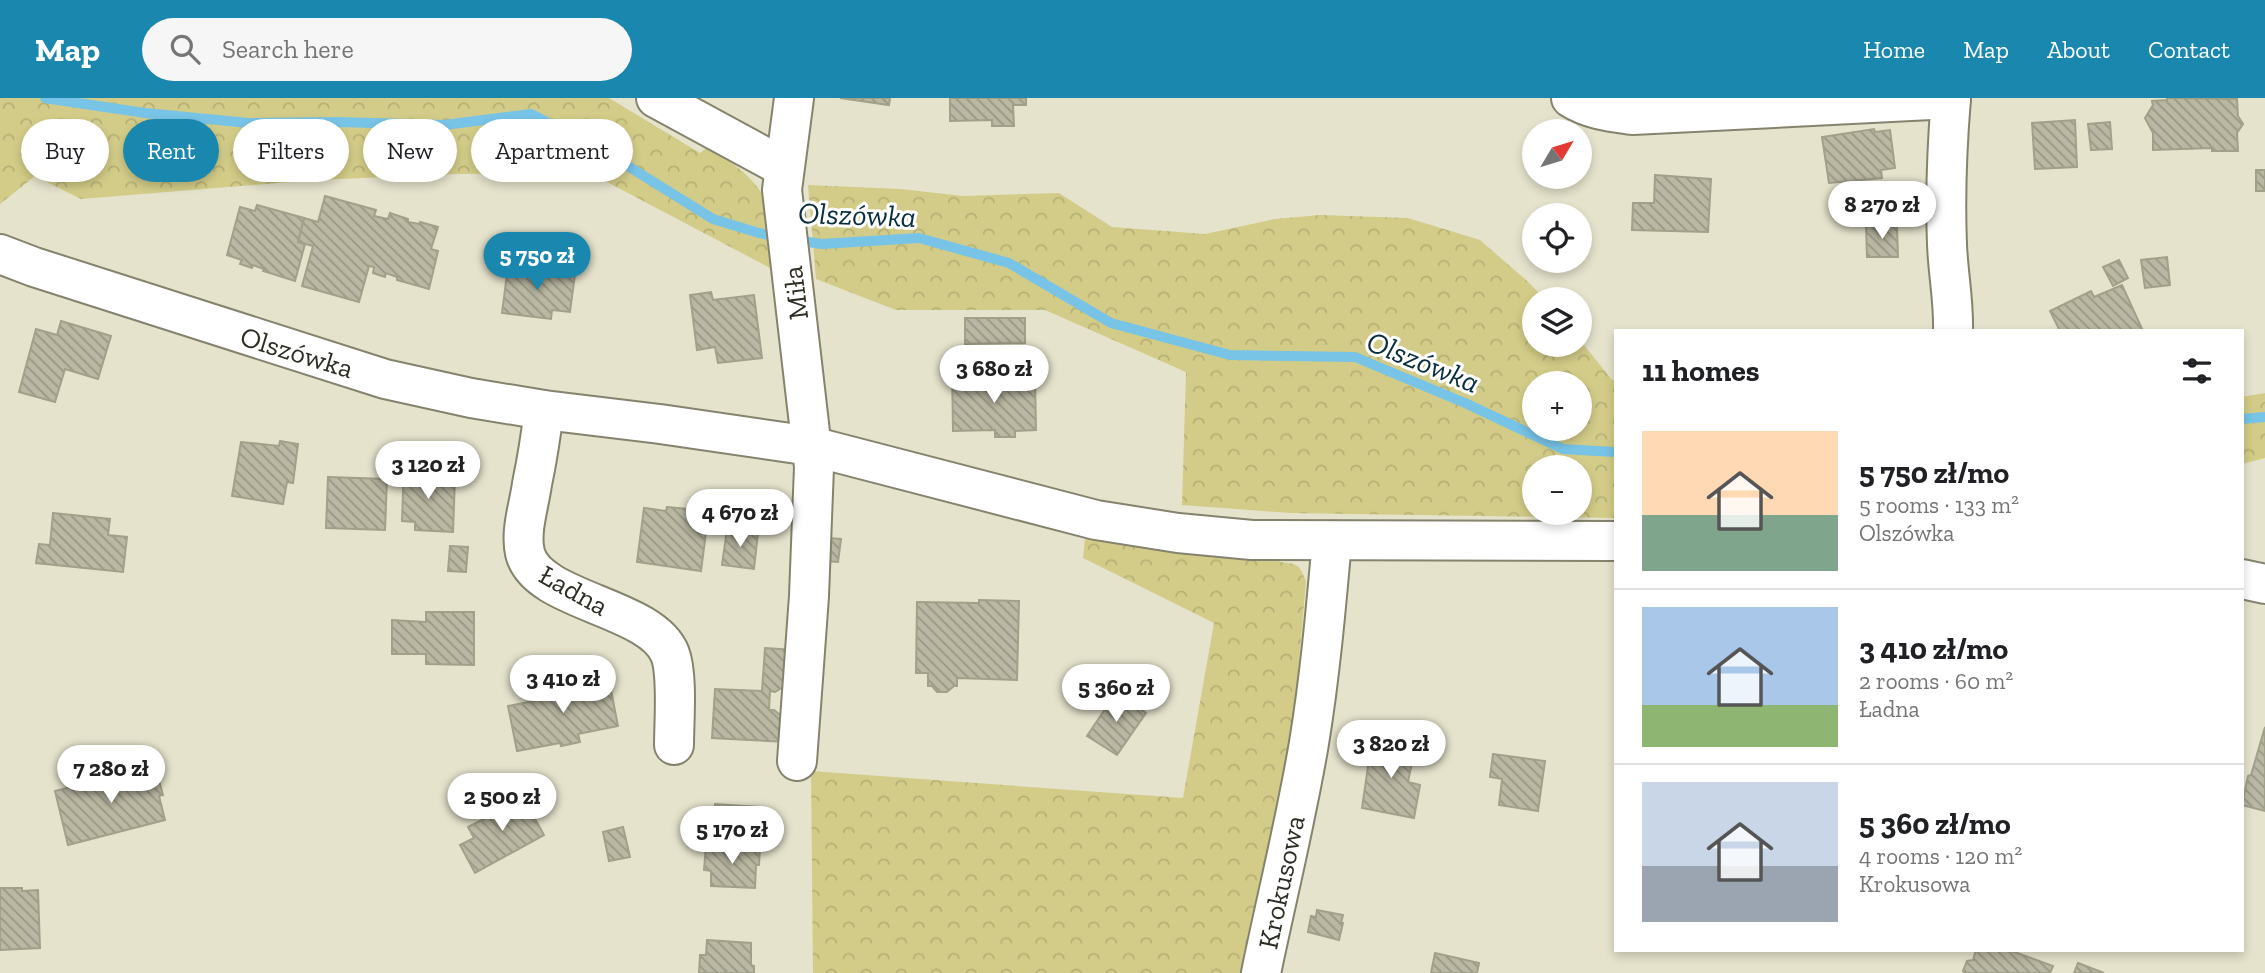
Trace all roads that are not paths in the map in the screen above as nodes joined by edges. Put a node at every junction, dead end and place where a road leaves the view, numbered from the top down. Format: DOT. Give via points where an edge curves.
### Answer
graph roads {
  1 [pos="656,98"];
  2 [pos="794,98"];
  3 [pos="1571,98"];
  4 [pos="1951,98"];
  5 [pos="783,178"];
  6 [pos="0,254"];
  7 [pos="1953,329"];
  8 [pos="544,410"];
  9 [pos="811,446"];
  10 [pos="1332,541"];
  11 [pos="1614,541"];
  12 [pos="2244,579"];
  13 [pos="2265,584"];
  14 [pos="674,745"];
  15 [pos="797,761"];
  16 [pos="1261,973"];
  1 -- 5 [label="street"];
  2 -- 5 [label="street, Miła"];
  3 -- 4 [label="street" via="1602,111 1633,114"];
  4 -- 7 [label="street" via="1946,219"];
  5 -- 9 [label="street, Miła"];
  6 -- 8 [label="street, Olszówka" via="385,379"];
  8 -- 9 [label="street, Olszówka"];
  8 -- 14 [label="street, Ładna" via="524,530 529,564 562,589 605,607 663,642 673,664"];
  9 -- 10 [label="street, Olszówka" via="1097,520 1252,540"];
  9 -- 15 [label="street" via="809,596"];
  10 -- 11 [label="street, Olszówka"];
  10 -- 16 [label="street, Krokusowa" via="1310,741"];
  12 -- 13 [label="street"];
}
